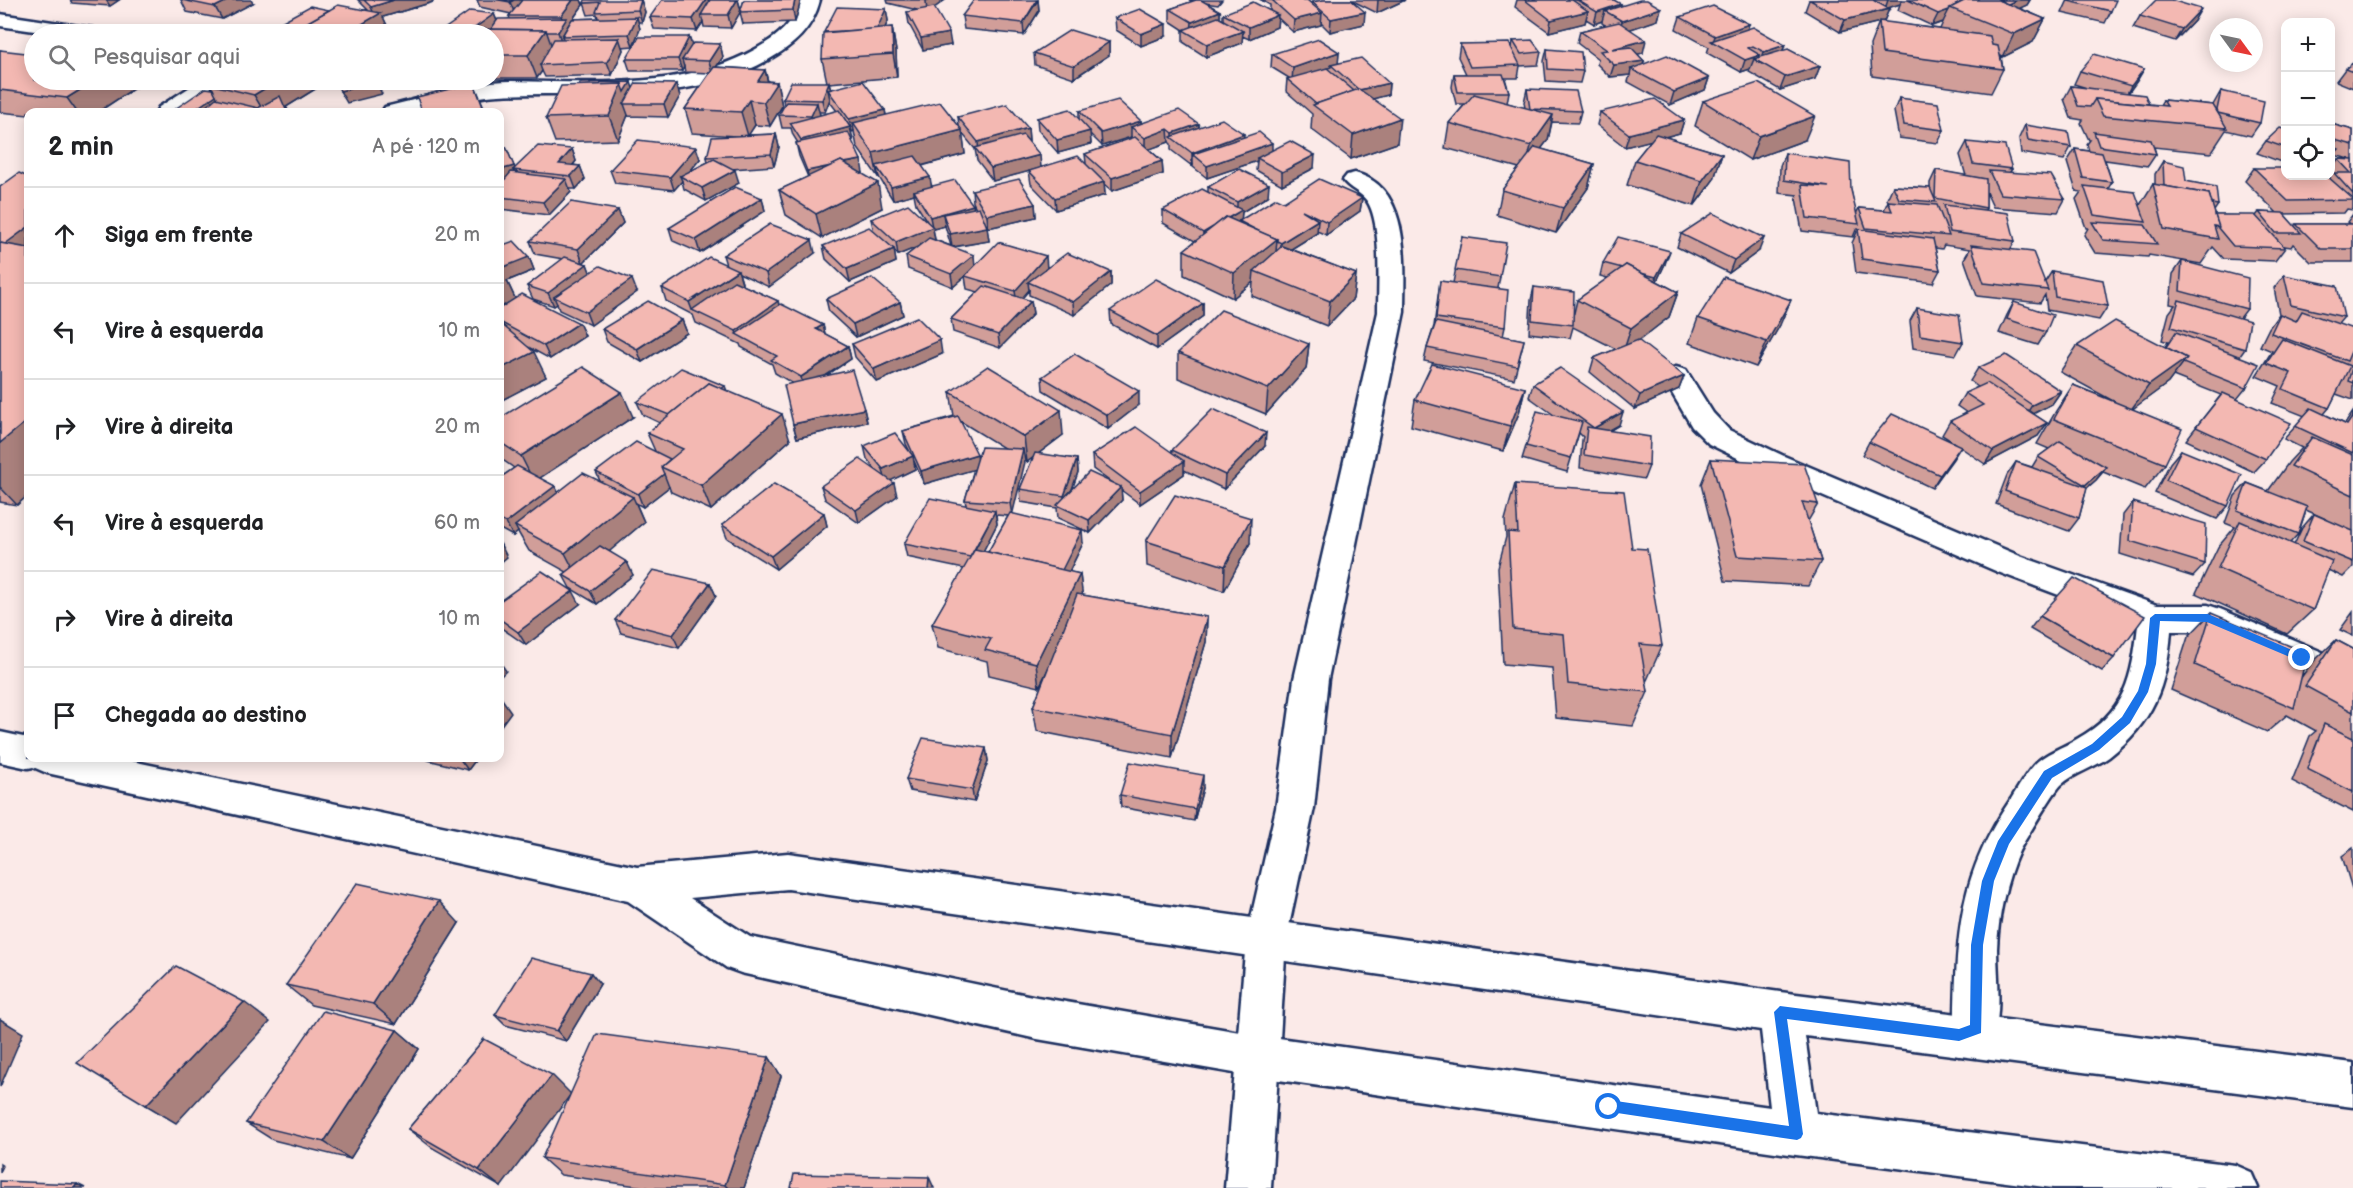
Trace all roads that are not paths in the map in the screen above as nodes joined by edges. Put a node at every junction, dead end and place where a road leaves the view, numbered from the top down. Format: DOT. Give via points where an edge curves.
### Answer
graph roads {
  1 [pos="810,0"];
  2 [pos="0,21"];
  3 [pos="24,24"];
  4 [pos="504,89"];
  5 [pos="200,90"];
  6 [pos="488,90"];
  7 [pos="173,108"];
  8 [pos="410,108"];
  9 [pos="1355,180"];
  10 [pos="1676,376"];
  11 [pos="2155,618"];
  12 [pos="2353,680"];
  13 [pos="0,747"];
  14 [pos="24,752"];
  15 [pos="66,762"];
  16 [pos="637,885"];
  17 [pos="1266,940"];
  18 [pos="1780,1012"];
  19 [pos="1959,1035"];
  20 [pos="1257,1056"];
  21 [pos="2353,1085"];
  22 [pos="1797,1134"];
  23 [pos="1248,1188"];
  24 [pos="2235,1188"];
  1 -- 4 [label="street" via="792,36 762,56 708,79 642,89"];
  2 -- 3 [label="street"];
  5 -- 7 [label="street"];
  6 -- 8 [label="street"];
  9 -- 17 [label="street" via="1379,199 1391,258 1391,312 1311,679 1295,808"];
  10 -- 11 [label="street" via="1702,420 1719,437 2009,564"];
  11 -- 12 [label="street" via="2208,618"];
  11 -- 19 [label="street" via="2146,682 2126,720 2095,747 2048,774 2004,841 1988,881 1977,945 1976,1029"];
  13 -- 14 [label="street"];
  15 -- 16 [label="street"];
  16 -- 17 [label="street" via="788,871"];
  16 -- 20 [label="street" via="741,954 1037,1018"];
  17 -- 18 [label="street"];
  17 -- 20 [label="street"];
  18 -- 19 [label="street"];
  18 -- 22 [label="street"];
  19 -- 21 [label="street"];
  20 -- 22 [label="street"];
  20 -- 23 [label="street"];
  22 -- 24 [label="street"];
}
